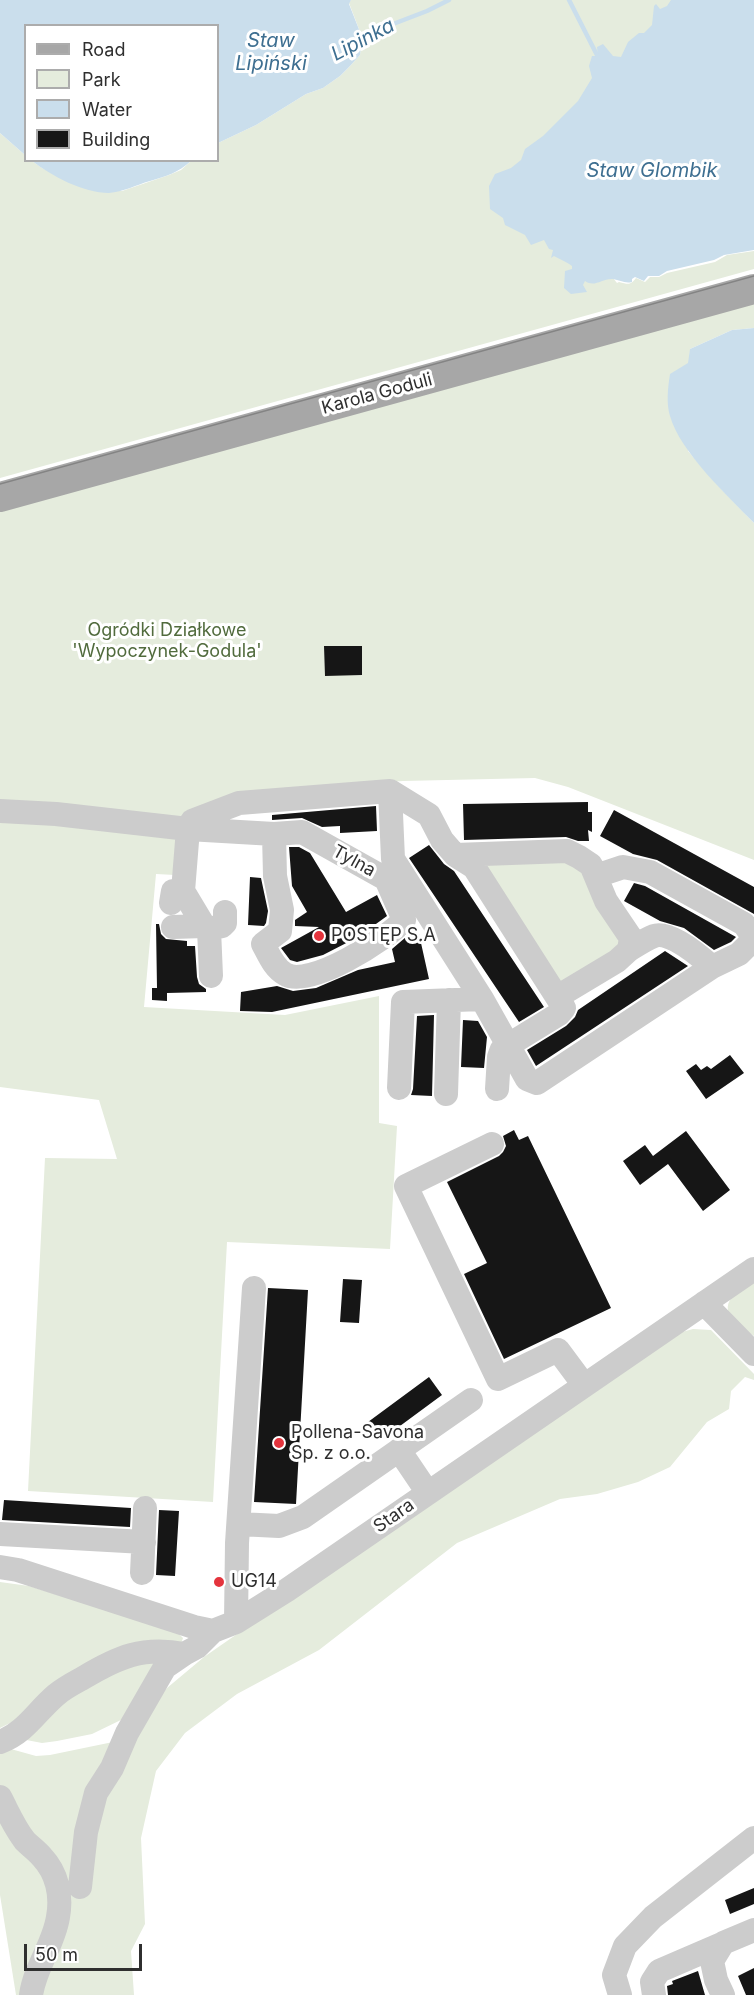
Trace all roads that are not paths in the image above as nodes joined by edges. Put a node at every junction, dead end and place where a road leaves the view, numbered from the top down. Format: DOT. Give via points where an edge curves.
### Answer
graph roads {
  1 [pos="754,289"];
  2 [pos="0,497"];
  3 [pos="390,791"];
  4 [pos="0,811"];
  5 [pos="188,829"];
  6 [pos="274,834"];
  7 [pos="455,855"];
  8 [pos="596,876"];
  9 [pos="609,905"];
  10 [pos="176,907"];
  11 [pos="213,922"];
  12 [pos="661,934"];
  13 [pos="754,938"];
  14 [pos="629,950"];
  15 [pos="712,967"];
  16 [pos="211,976"];
  17 [pos="557,997"];
  18 [pos="482,999"];
  19 [pos="449,1000"];
  20 [pos="507,1045"];
  21 [pos="399,1088"];
  22 [pos="497,1089"];
  23 [pos="446,1095"];
  24 [pos="492,1144"];
  25 [pos="754,1269"];
  26 [pos="254,1288"];
  27 [pos="704,1303"];
  28 [pos="754,1354"];
  29 [pos="584,1385"];
  30 [pos="471,1400"];
  31 [pos="399,1450"];
  32 [pos="428,1493"];
  33 [pos="145,1508"];
  34 [pos="239,1524"];
  35 [pos="11,1534"];
  36 [pos="144,1542"];
  37 [pos="9,1569"];
  38 [pos="142,1573"];
  39 [pos="236,1622"];
  40 [pos="213,1630"];
  41 [pos="183,1654"];
  42 [pos="0,1742"];
  43 [pos="0,1797"];
  44 [pos="754,1839"];
  45 [pos="80,1887"];
  46 [pos="754,1930"];
  47 [pos="724,1943"];
  48 [pos="31,1995"];
  49 [pos="620,1995"];
  50 [pos="654,1995"];
  51 [pos="723,1995"];
  1 -- 2 [label="main road, Karola Goduli"];
  3 -- 5 [label="street" via="239,803 192,821"];
  3 -- 7 [label="street" via="429,815"];
  3 -- 18 [label="street" via="393,859"];
  4 -- 5 [label="street, Tylna"];
  5 -- 6 [label="street, Tylna"];
  5 -- 10 [label="street"];
  6 -- 6 [label="street, Tylna" via="275,876 282,910 280,931 263,944 276,968 287,976 306,976 348,960 404,920 386,879 302,832"];
  7 -- 8 [label="street" via="567,851 591,865"];
  7 -- 17 [label="street" via="474,867"];
  8 -- 9 [label="street"];
  8 -- 13 [label="street" via="623,867 650,872 744,924"];
  9 -- 12 [label="street"];
  9 -- 14 [label="street" via="631,939"];
  10 -- 11 [label="street"];
  10 -- 11 [label="street"];
  11 -- 16 [label="street"];
  12 -- 14 [label="street"];
  12 -- 15 [label="street" via="681,943"];
  13 -- 15 [label="street" via="739,954"];
  14 -- 17 [label="street"];
  15 -- 20 [label="street" via="537,1083 527,1079"];
  17 -- 20 [label="street" via="564,1008 560,1014"];
  18 -- 19 [label="street"];
  18 -- 20 [label="street"];
  19 -- 21 [label="street" via="403,1002"];
  19 -- 23 [label="street"];
  20 -- 22 [label="street" via="499,1057"];
  24 -- 29 [label="street" via="406,1186 498,1379 558,1350"];
  25 -- 27 [label="street, Stara"];
  26 -- 34 [label="street"];
  27 -- 28 [label="street"];
  27 -- 29 [label="street, Stara"];
  29 -- 32 [label="street, Stara"];
  30 -- 31 [label="street"];
  31 -- 32 [label="street"];
  31 -- 34 [label="street" via="303,1517 279,1526"];
  32 -- 39 [label="street, Stara"];
  33 -- 36 [label="street"];
  34 -- 39 [label="street"];
  35 -- 36 [label="street"];
  35 -- 37 [label="street"];
  36 -- 38 [label="street"];
  37 -- 40 [label="street"];
  39 -- 40 [label="street, Stara"];
  40 -- 41 [label="street"];
  41 -- 42 [label="street" via="136,1652 117,1659 57,1693 23,1730"];
  41 -- 45 [label="street" via="165,1667 96,1793 86,1832"];
  43 -- 48 [label="street" via="13,1823 50,1866 57,1881 58,1917 33,1980"];
  44 -- 49 [label="street" via="653,1917 625,1946 614,1975"];
  46 -- 47 [label="street"];
  47 -- 50 [label="street" via="659,1971 652,1982"];
  47 -- 51 [label="street" via="712,1961"];
}
